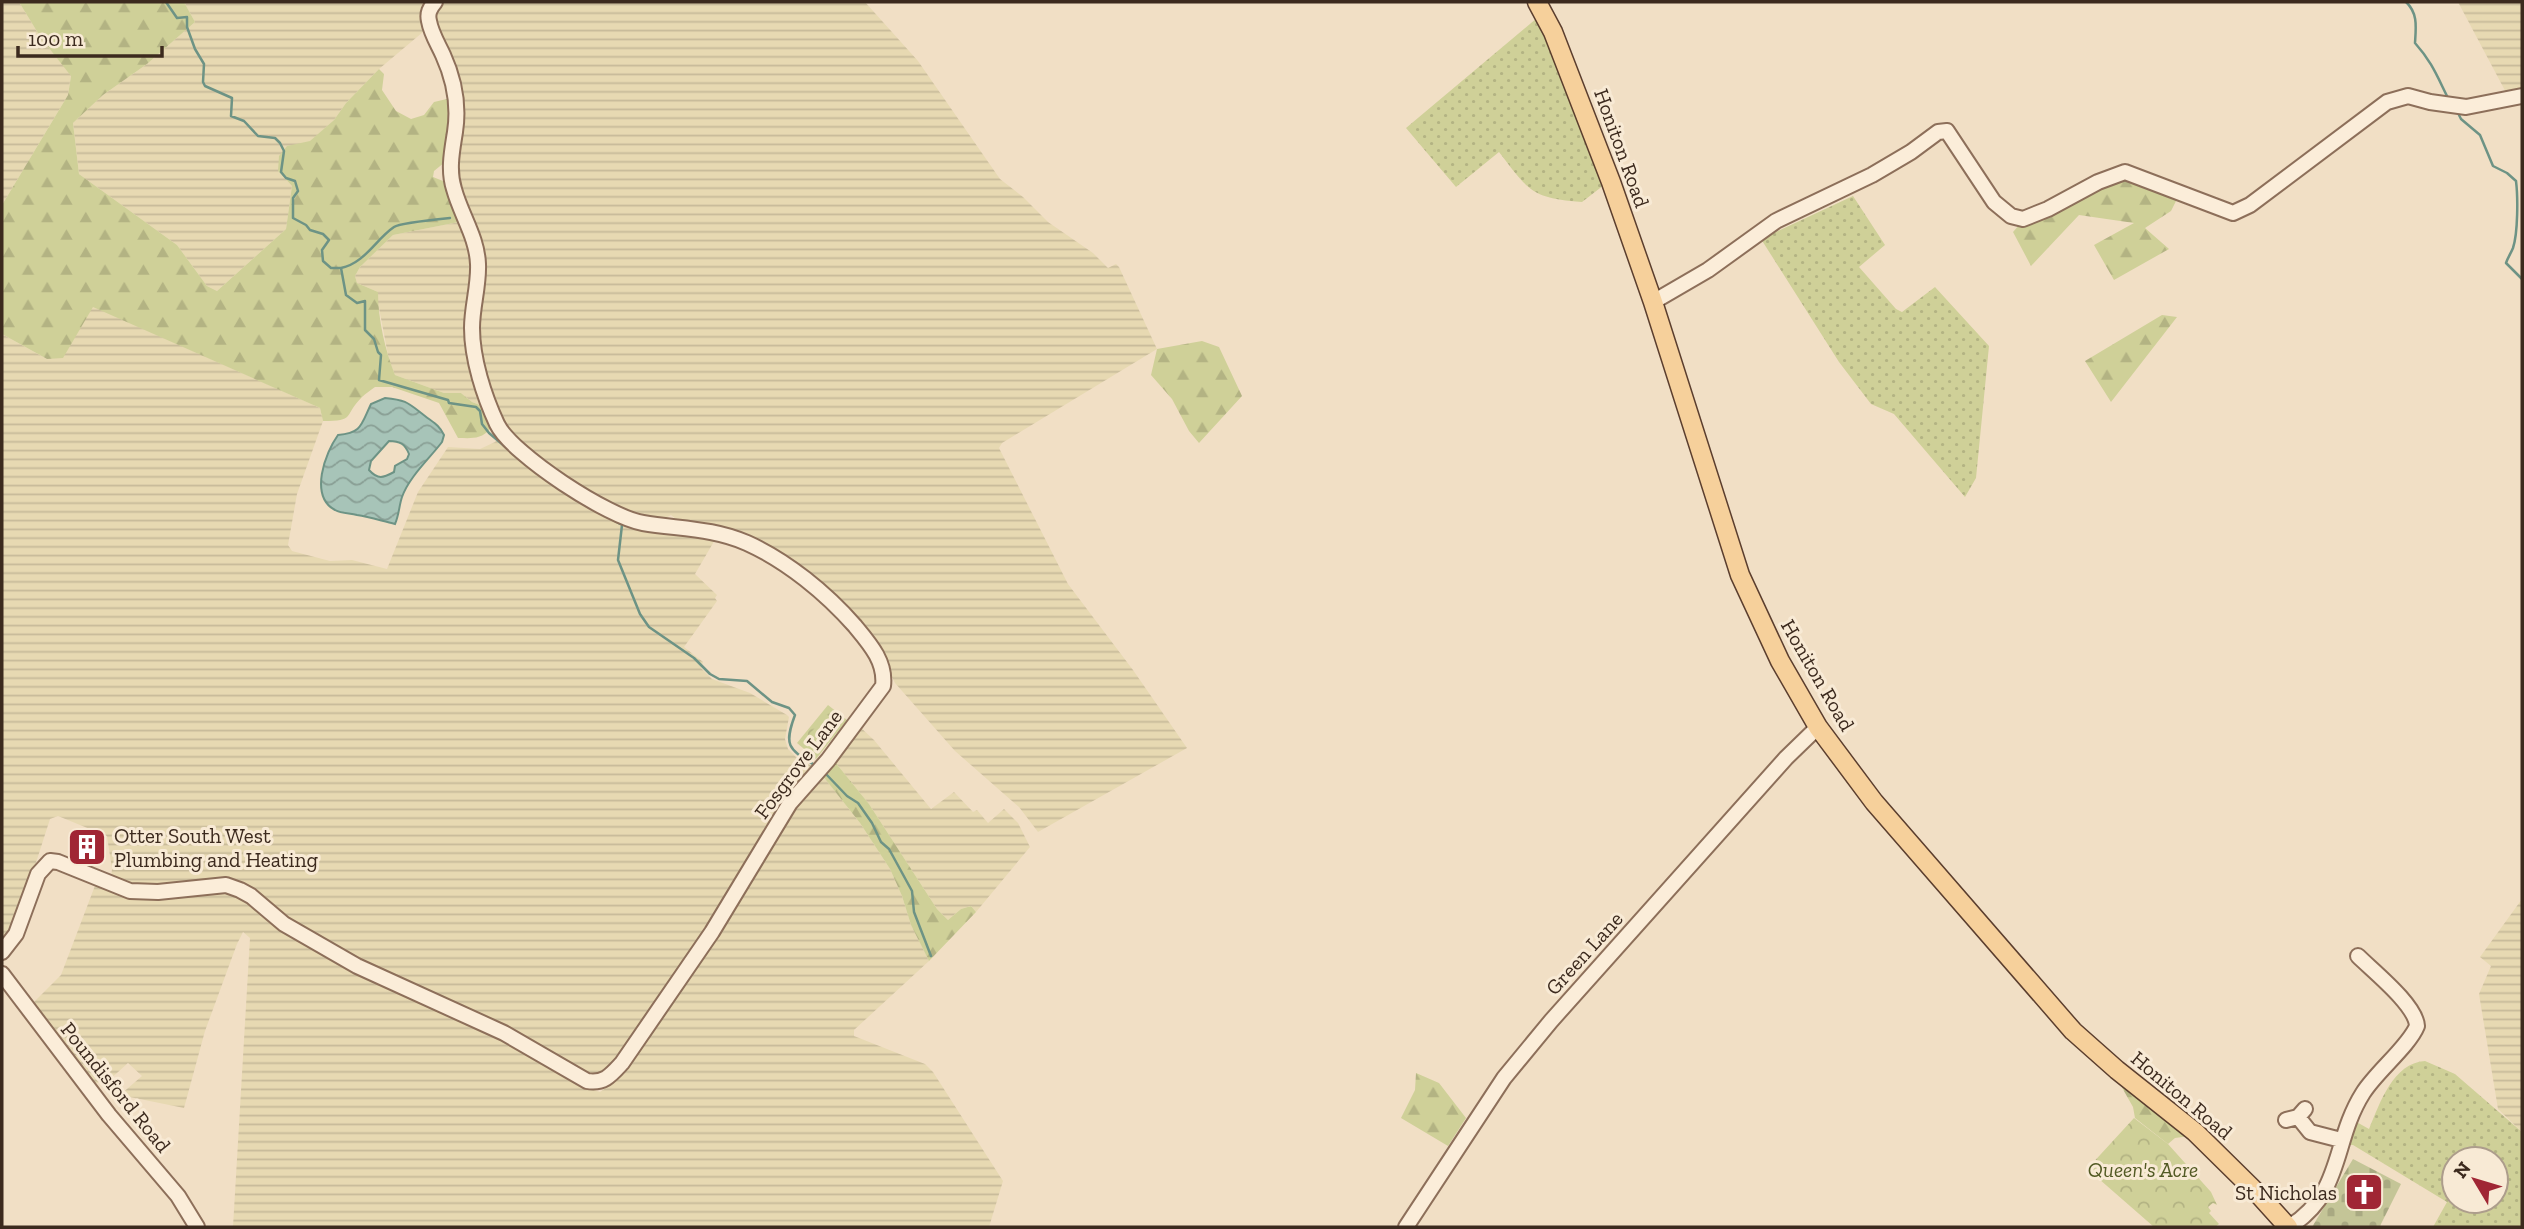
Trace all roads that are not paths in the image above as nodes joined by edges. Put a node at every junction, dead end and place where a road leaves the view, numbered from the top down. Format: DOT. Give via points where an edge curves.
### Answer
graph roads {
  1 [pos="435,2"];
  2 [pos="1537,2"];
  3 [pos="2522,96"];
  4 [pos="1653,302"];
  5 [pos="1818,727"];
  6 [pos="2,952"];
  7 [pos="2358,956"];
  8 [pos="2,974"];
  9 [pos="2296,1116"];
  10 [pos="2341,1140"];
  11 [pos="197,1227"];
  12 [pos="1406,1227"];
  13 [pos="2289,1227"];
  1 -- 6 [label="street, Fosgrove Lane" via="429,22 445,58 458,114 451,176 478,264 474,355 504,436 554,476 616,514 643,523 731,537 787,566 831,601 863,636 880,662 883,686 790,803 712,932 622,1063 601,1082 587,1081 504,1034 357,966 284,924 251,896 226,885 130,891 50,861 38,874 16,934"];
  2 -- 4 [label="main road, Honiton Road" via="1611,182"];
  3 -- 4 [label="street" via="2466,107 2408,96 2387,102 2233,213 2125,172 2023,219 2011,216 1994,202 1947,131 1938,132 1872,175 1776,222"];
  4 -- 5 [label="main road, Honiton Road" via="1740,575 1780,661"];
  5 -- 12 [label="street, Green Lane" via="1504,1077"];
  5 -- 13 [label="main road, Honiton Road" via="1874,802 2073,1031 2195,1132"];
  7 -- 10 [label="street" via="2408,1007 2417,1026 2365,1090"];
  8 -- 11 [label="street, Poundisford Road" via="109,1115 178,1196"];
  9 -- 10 [label="street" via="2310,1132"];
  10 -- 13 [label="street" via="2332,1180 2322,1197"];
}
